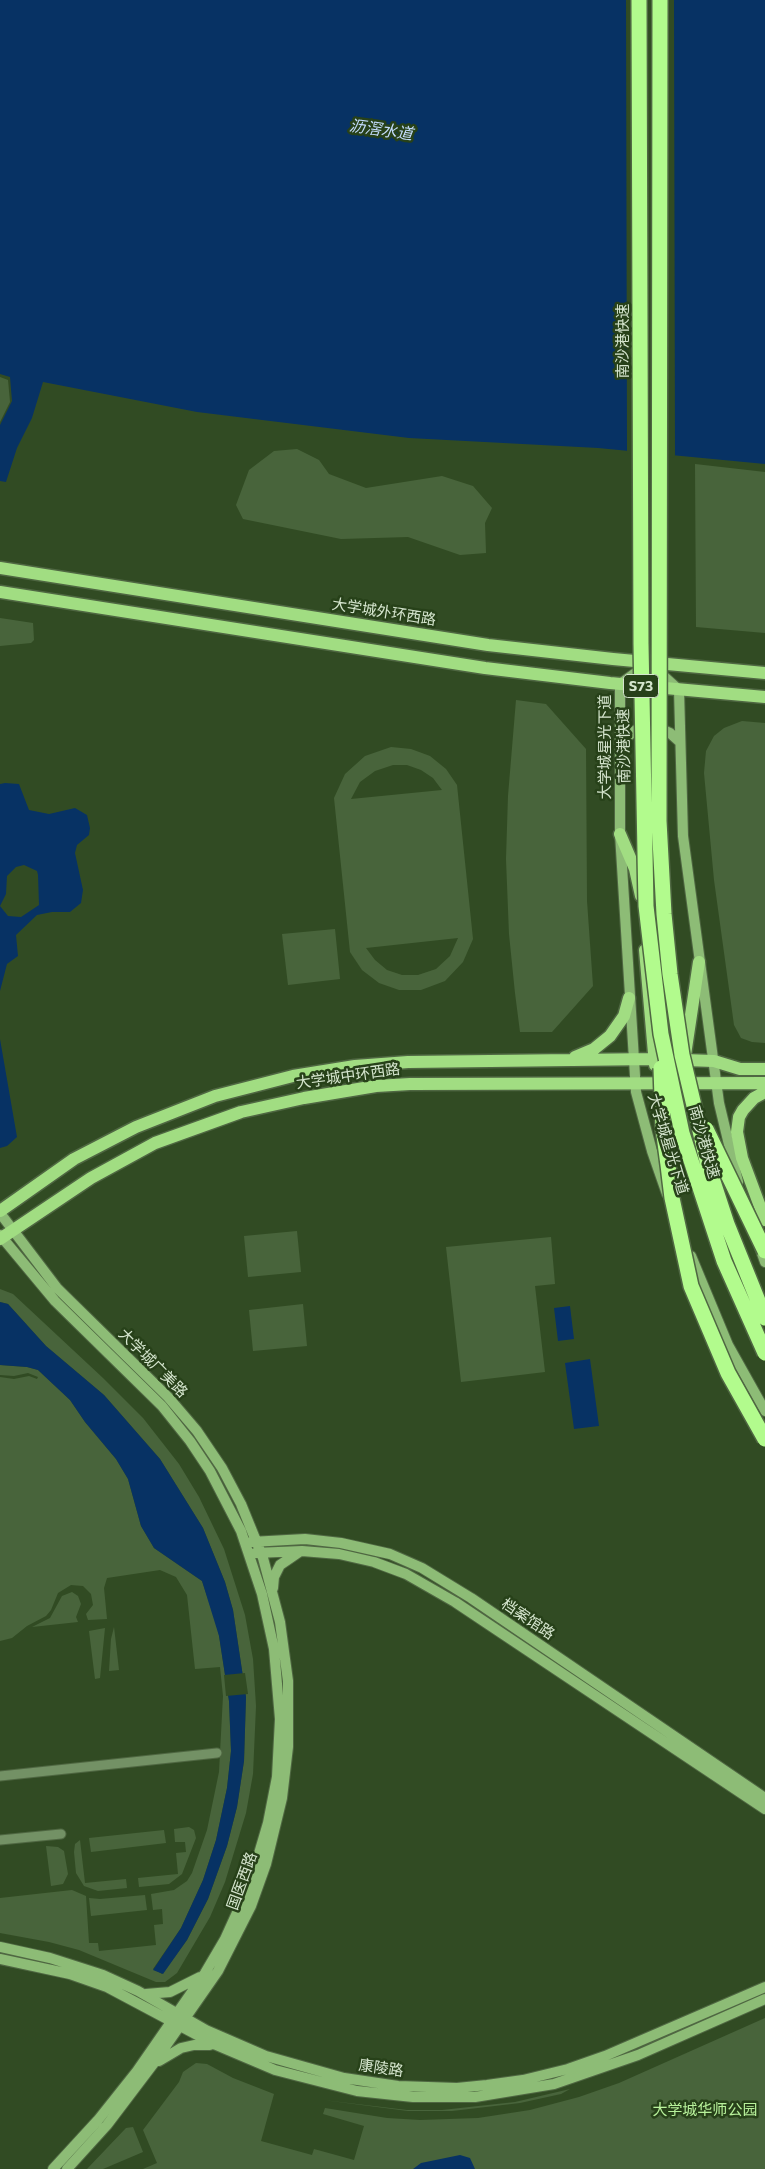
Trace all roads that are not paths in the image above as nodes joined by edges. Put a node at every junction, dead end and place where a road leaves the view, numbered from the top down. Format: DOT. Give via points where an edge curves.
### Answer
graph roads {
  1 [pos="639,0"];
  2 [pos="660,0"];
  3 [pos="0,568"];
  4 [pos="0,592"];
  5 [pos="649,663"];
  6 [pos="765,673"];
  7 [pos="620,684"];
  8 [pos="679,690"];
  9 [pos="765,697"];
  10 [pos="680,742"];
  11 [pos="619,743"];
  12 [pos="620,834"];
  13 [pos="699,962"];
  14 [pos="629,998"];
  15 [pos="661,1034"];
  16 [pos="654,1059"];
  17 [pos="684,1059"];
  18 [pos="633,1060"];
  19 [pos="565,1061"];
  20 [pos="714,1061"];
  21 [pos="765,1069"];
  22 [pos="635,1083"];
  23 [pos="716,1083"];
  24 [pos="765,1083"];
  25 [pos="658,1084"];
  26 [pos="687,1084"];
  27 [pos="765,1092"];
  28 [pos="693,1100"];
  29 [pos="0,1212"];
  30 [pos="765,1220"];
  31 [pos="681,1230"];
  32 [pos="4,1235"];
  33 [pos="765,1251"];
  34 [pos="765,1262"];
  35 [pos="765,1318"];
  36 [pos="765,1343"];
  37 [pos="765,1353"];
  38 [pos="765,1410"];
  39 [pos="765,1439"];
  40 [pos="256,1541"];
  41 [pos="248,1549"];
  42 [pos="302,1550"];
  43 [pos="260,1551"];
  44 [pos="273,1594"];
  45 [pos="217,1753"];
  46 [pos="0,1776"];
  47 [pos="765,1798"];
  48 [pos="765,1809"];
  49 [pos="61,1834"];
  50 [pos="0,1840"];
  51 [pos="0,1947"];
  52 [pos="0,1959"];
  53 [pos="205,1973"];
  54 [pos="765,1987"];
  55 [pos="138,1991"];
  56 [pos="765,1999"];
  57 [pos="178,2019"];
  58 [pos="216,2045"];
  59 [pos="150,2068"];
  60 [pos="53,2169"];
  61 [pos="66,2169"];
  1 -- 15 [label="highway, 南沙港快速 / S73, bridge" via="643,838 646,906"];
  2 -- 28 [label="highway, 南沙港快速 / S73, bridge" via="660,856 670,974 682,1055"];
  3 -- 5 [label="main road, 大学城外环西路" via="432,637"];
  4 -- 7 [label="main road" via="428,661"];
  5 -- 6 [label="main road, 大学城外环西路"];
  5 -- 7 [label="main road, 大学城星光下道"];
  5 -- 8 [label="main road"];
  7 -- 8 [label="main road"];
  7 -- 11 [label="main road, 大学城星光下道"];
  8 -- 9 [label="main road"];
  8 -- 10 [label="main road"];
  10 -- 11 [label="main road" via="664,729 651,727 636,730"];
  10 -- 13 [label="main road" via="683,836"];
  11 -- 12 [label="main road, 大学城星光下道"];
  12 -- 14 [label="main road, 大学城星光下道"];
  12 -- 16 [label="main road" via="635,868 640,891"];
  13 -- 17 [label="main road"];
  13 -- 20 [label="main road"];
  14 -- 18 [label="main road, 大学城星光下道"];
  14 -- 19 [label="main road" via="624,1016 610,1036 594,1049"];
  15 -- 37 [label="highway, 南沙港快速 / S73, bridge" via="682,1133 708,1218 736,1291"];
  15 -- 39 [label="highway, bridge" via="663,1128 672,1198 691,1286 716,1347"];
  16 -- 17 [label="main road, 大学城中环西路"];
  16 -- 18 [label="main road, 大学城中环西路"];
  16 -- 25 [label="main road"];
  17 -- 20 [label="main road, 大学城中环西路"];
  17 -- 26 [label="main road"];
  18 -- 19 [label="main road, 大学城中环西路"];
  18 -- 22 [label="main road, 大学城星光下道"];
  19 -- 29 [label="main road, 大学城中环西路" via="383,1064 312,1073 237,1089 181,1108 116,1136 74,1159"];
  20 -- 21 [label="main road, 大学城中环西路" via="740,1068"];
  20 -- 23 [label="main road"];
  22 -- 25 [label="main road, 大学城中环西路"];
  22 -- 31 [label="main road, 大学城星光下道" via="652,1151"];
  22 -- 32 [label="main road, 大学城中环西路" via="376,1086 261,1107 206,1123 133,1154"];
  23 -- 24 [label="main road, 大学城中环西路"];
  23 -- 26 [label="main road, 大学城中环西路"];
  23 -- 34 [label="main road" via="730,1155"];
  25 -- 26 [label="main road, 大学城中环西路"];
  25 -- 31 [label="main road"];
  26 -- 36 [label="main road" via="706,1180 739,1280"];
  27 -- 30 [label="main road" via="743,1110 737,1132 742,1158"];
  28 -- 33 [label="highway, bridge"];
  28 -- 35 [label="highway, 南沙港快速 / S73, bridge" via="709,1169 727,1224"];
  29 -- 32 [label="main road, 大学城广美路"];
  31 -- 38 [label="main road, 大学城星光下道" via="728,1345"];
  32 -- 40 [label="main road, 大学城广美路" via="152,1380 197,1432 231,1484"];
  32 -- 41 [label="main road, 大学城广美路" via="55,1301 148,1390 176,1423 210,1471"];
  40 -- 41 [label="main road, 档案馆路"];
  40 -- 43 [label="main road, 大学城广美路"];
  40 -- 47 [label="main road, 档案馆路" via="305,1539 342,1543 390,1554 415,1565 471,1598"];
  41 -- 43 [label="main road, 档案馆路"];
  41 -- 53 [label="main road, 国医西路" via="274,1649 280,1719 276,1777 268,1823 250,1884 225,1939"];
  42 -- 43 [label="main road, 档案馆路"];
  42 -- 44 [label="main road" via="280,1565 274,1577"];
  42 -- 48 [label="main road, 档案馆路" via="358,1557 423,1583"];
  43 -- 44 [label="main road, 国医西路"];
  44 -- 57 [label="main road, 国医西路" via="284,1642 289,1700 287,1763 278,1821 251,1906 218,1971"];
  45 -- 46 [label="street"];
  49 -- 50 [label="street"];
  51 -- 55 [label="main road, 康陵路" via="66,1962"];
  52 -- 57 [label="main road, 康陵路" via="90,1981"];
  53 -- 55 [label="main road" via="170,1992"];
  53 -- 57 [label="main road, 国医西路"];
  54 -- 57 [label="main road, 康陵路" via="586,2064 524,2080 457,2088 379,2084 315,2071 247,2049"];
  55 -- 57 [label="main road, 康陵路"];
  56 -- 58 [label="main road, 康陵路" via="583,2076 530,2089 476,2097 413,2097 357,2091 275,2070"];
  57 -- 58 [label="main road, 康陵路"];
  57 -- 59 [label="main road, 国医西路"];
  57 -- 60 [label="main road, 国医西路" via="110,2106"];
  58 -- 59 [label="main road" via="181,2048"];
  59 -- 61 [label="main road, 国医西路" via="107,2125"];
}
